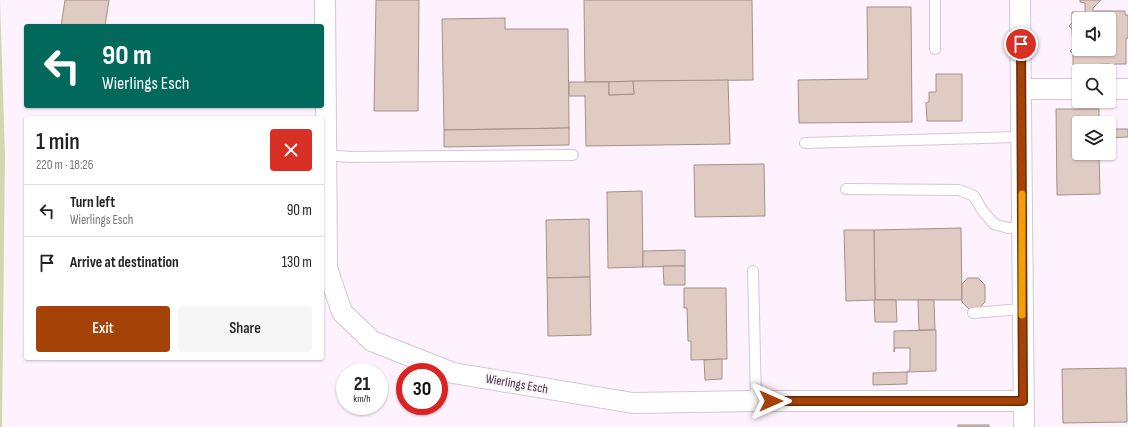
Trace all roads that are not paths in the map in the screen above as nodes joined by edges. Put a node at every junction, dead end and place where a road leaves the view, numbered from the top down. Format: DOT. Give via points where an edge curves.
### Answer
graph roads {
  1 [pos="325,0"];
  2 [pos="935,0"];
  3 [pos="1020,0"];
  4 [pos="935,49"];
  5 [pos="1022,89"];
  6 [pos="1072,89"];
  7 [pos="1116,89"];
  8 [pos="1128,89"];
  9 [pos="1022,137"];
  10 [pos="805,143"];
  11 [pos="573,155"];
  12 [pos="326,156"];
  13 [pos="846,189"];
  14 [pos="1022,227"];
  15 [pos="753,271"];
  16 [pos="1022,309"];
  17 [pos="973,313"];
  18 [pos="756,401"];
  19 [pos="1023,401"];
  20 [pos="1024,427"];
  1 -- 12 [label="street, Wierlings Esch"];
  2 -- 4 [label="lane"];
  3 -- 5 [label="street"];
  5 -- 6 [label="street"];
  5 -- 9 [label="street"];
  7 -- 8 [label="street"];
  9 -- 10 [label="lane"];
  9 -- 14 [label="street"];
  11 -- 12 [label="lane"];
  12 -- 18 [label="street, Wierlings Esch" via="327,268 342,312 372,341 453,372 633,403"];
  13 -- 14 [label="lane" via="959,190 974,196 994,224 1008,228"];
  14 -- 16 [label="street"];
  15 -- 18 [label="lane"];
  16 -- 17 [label="lane"];
  16 -- 19 [label="street"];
  18 -- 19 [label="street, Wierlings Esch"];
  19 -- 20 [label="street"];
}
